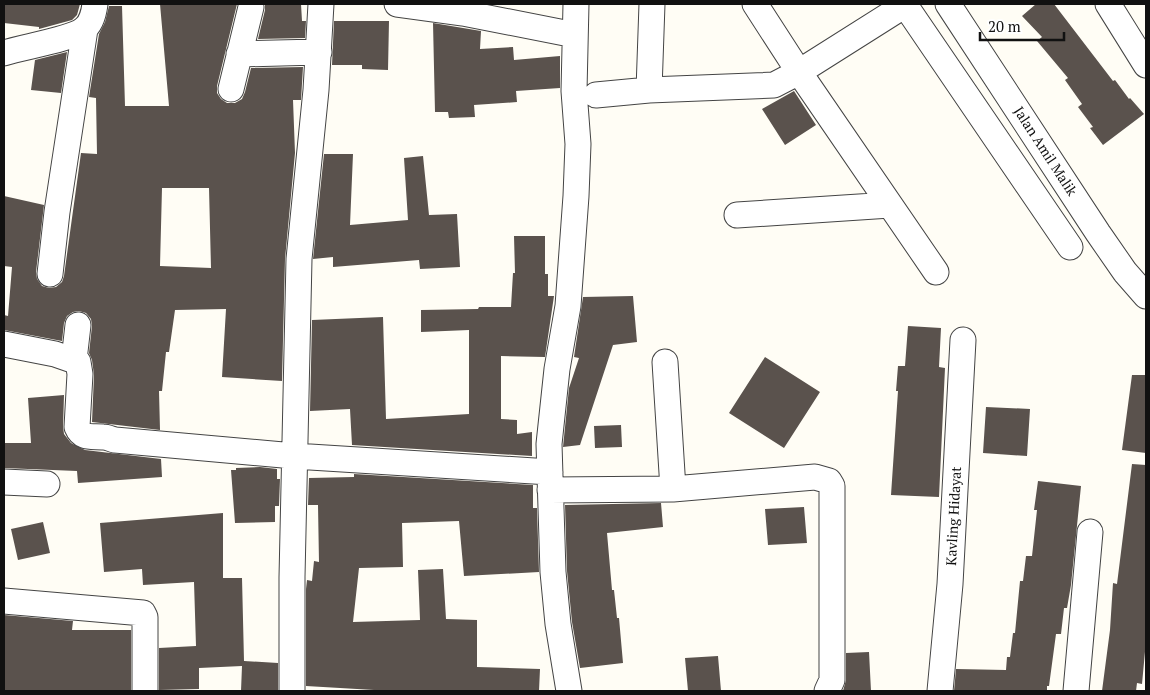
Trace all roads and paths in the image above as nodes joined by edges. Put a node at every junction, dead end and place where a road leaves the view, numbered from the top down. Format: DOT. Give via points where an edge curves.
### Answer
graph roads {
  1 [pos="95,4"];
  2 [pos="321,4"];
  3 [pos="397,4"];
  4 [pos="576,4"];
  5 [pos="652,4"];
  6 [pos="755,4"];
  7 [pos="948,4"];
  8 [pos="1108,4"];
  9 [pos="905,5"];
  10 [pos="251,7"];
  11 [pos="85,29"];
  12 [pos="575,35"];
  13 [pos="319,52"];
  14 [pos="4,53"];
  15 [pos="239,54"];
  16 [pos="1146,65"];
  17 [pos="799,72"];
  18 [pos="231,89"];
  19 [pos="649,90"];
  20 [pos="596,95"];
  21 [pos="890,205"];
  22 [pos="737,215"];
  23 [pos="1070,247"];
  24 [pos="936,272"];
  25 [pos="50,274"];
  26 [pos="1146,296"];
  27 [pos="78,325"];
  28 [pos="963,340"];
  29 [pos="4,344"];
  30 [pos="74,360"];
  31 [pos="665,362"];
  32 [pos="294,456"];
  33 [pos="550,481"];
  34 [pos="4,482"];
  35 [pos="46,484"];
  36 [pos="673,489"];
  37 [pos="1090,532"];
  38 [pos="4,601"];
  39 [pos="144,691"];
  40 [pos="292,691"];
  41 [pos="569,691"];
  42 [pos="827,691"];
  43 [pos="940,691"];
  44 [pos="1076,691"];
  1 -- 11 [label="street"];
  2 -- 13 [label="street"];
  3 -- 12 [label="street"];
  4 -- 12 [label="street"];
  5 -- 19 [label="street"];
  6 -- 17 [label="street"];
  7 -- 26 [label="street, Jalan Amil Malik" via="1098,233"];
  8 -- 16 [label="street"];
  9 -- 17 [label="street"];
  9 -- 23 [label="street"];
  10 -- 15 [label="street"];
  11 -- 14 [label="street"];
  11 -- 25 [label="street"];
  12 -- 33 [label="street" via="576,196 568,306 549,444"];
  13 -- 15 [label="street"];
  13 -- 32 [label="street" via="299,259"];
  15 -- 18 [label="street"];
  17 -- 19 [label="street" via="774,85"];
  17 -- 21 [label="street"];
  19 -- 20 [label="street"];
  21 -- 22 [label="street"];
  21 -- 24 [label="street"];
  27 -- 30 [label="street"];
  28 -- 43 [label="street, Kavling Hidayat" via="950,584"];
  29 -- 30 [label="street"];
  30 -- 32 [label="street" via="78,362 80,374 77,427 84,436"];
  31 -- 36 [label="street"];
  32 -- 33 [label="street" via="426,465"];
  32 -- 40 [label="street"];
  33 -- 36 [label="street"];
  33 -- 41 [label="street" via="554,581"];
  34 -- 35 [label="street"];
  36 -- 42 [label="street" via="815,477 829,481 832,486 832,680"];
  37 -- 44 [label="street"];
  38 -- 39 [label="street" via="143,613 146,617"];
}
